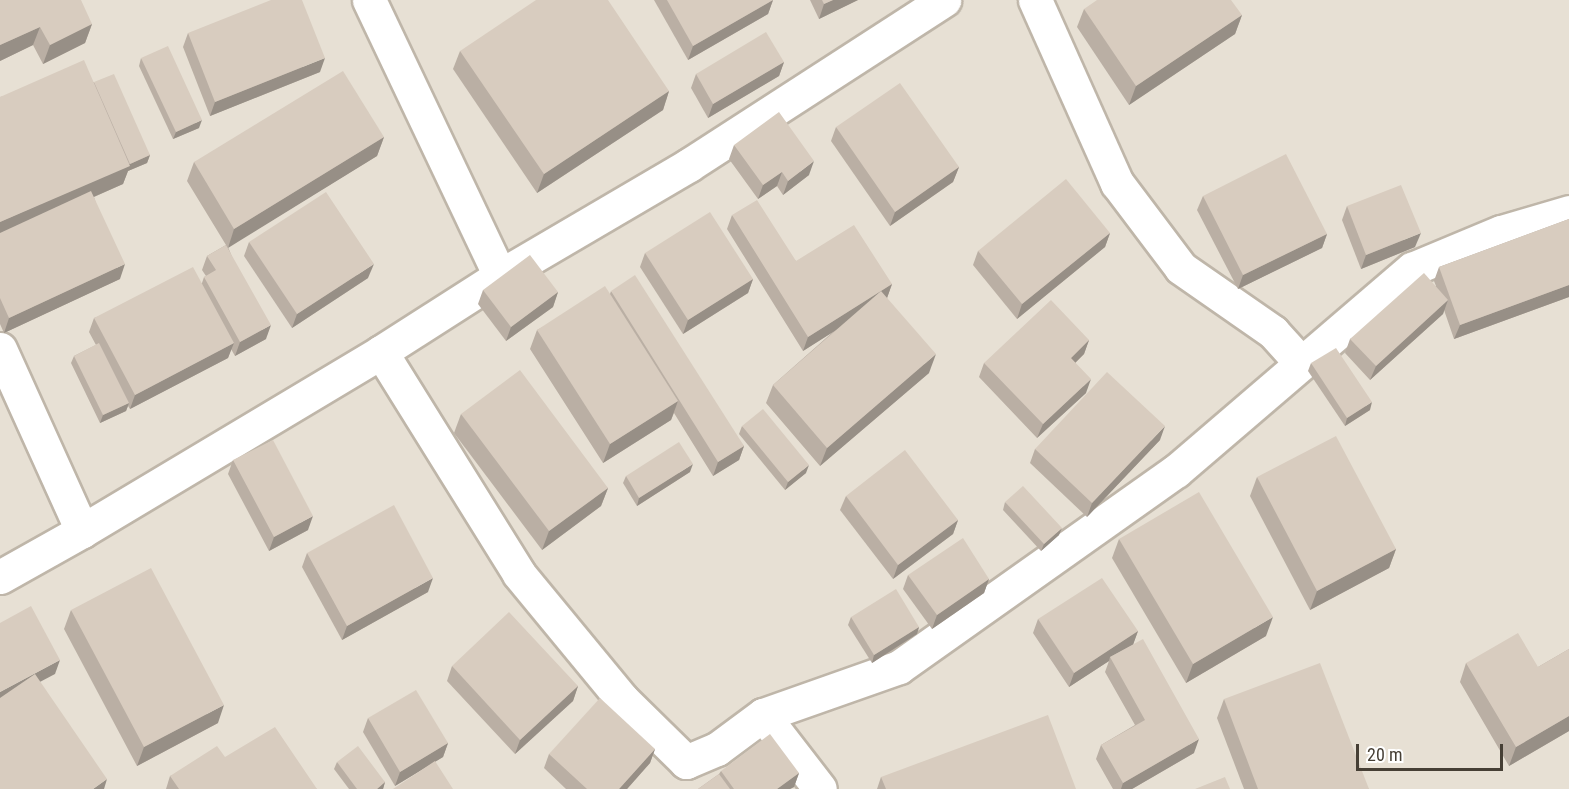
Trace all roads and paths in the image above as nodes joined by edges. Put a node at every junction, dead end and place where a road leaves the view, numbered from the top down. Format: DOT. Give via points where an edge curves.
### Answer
graph roads {
  1 [pos="369,0"];
  2 [pos="944,0"];
  3 [pos="1035,0"];
  4 [pos="1569,212"];
  5 [pos="500,276"];
  6 [pos="0,349"];
  7 [pos="381,352"];
  8 [pos="1301,363"];
  9 [pos="82,531"];
  10 [pos="0,577"];
  11 [pos="763,716"];
  12 [pos="820,789"];
  1 -- 5 [label="street"];
  2 -- 5 [label="street" via="689,165"];
  3 -- 8 [label="street" via="1118,183 1181,268 1274,332"];
  4 -- 8 [label="street" via="1501,232 1412,269"];
  5 -- 7 [label="street"];
  6 -- 9 [label="street"];
  7 -- 9 [label="street"];
  7 -- 11 [label="street" via="519,574 573,642 659,737 686,762 717,750"];
  8 -- 11 [label="street" via="1176,471 899,667"];
  9 -- 10 [label="street"];
  11 -- 12 [label="street"];
}
